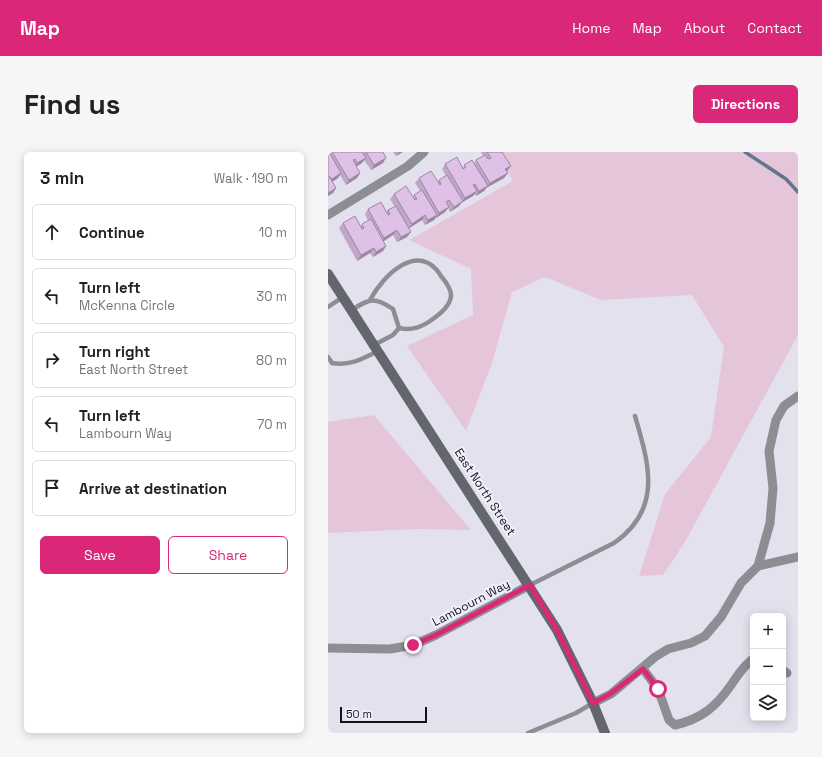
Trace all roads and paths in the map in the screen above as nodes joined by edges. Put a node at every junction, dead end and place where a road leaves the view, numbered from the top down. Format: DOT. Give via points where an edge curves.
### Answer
graph roads {
  1 [pos="424,152"];
  2 [pos="328,215"];
  3 [pos="328,274"];
  4 [pos="343,297"];
  5 [pos="370,300"];
  6 [pos="328,307"];
  7 [pos="352,310"];
  8 [pos="399,328"];
  9 [pos="376,348"];
  10 [pos="328,357"];
  11 [pos="798,396"];
  12 [pos="635,416"];
  13 [pos="798,557"];
  14 [pos="758,566"];
  15 [pos="530,585"];
  16 [pos="328,648"];
  17 [pos="750,661"];
  18 [pos="643,669"];
  19 [pos="593,703"];
  20 [pos="528,733"];
  21 [pos="605,733"];
  1 -- 2 [label="street" via="408,166"];
  3 -- 4 [label="main road, East North Street"];
  4 -- 6 [label="lane"];
  4 -- 7 [label="main road, East North Street"];
  5 -- 7 [label="lane"];
  5 -- 8 [label="lane" via="385,303 393,309"];
  5 -- 8 [label="lane" via="381,284 408,261 420,260 433,265 451,294 449,302 429,322 416,329"];
  7 -- 9 [label="main road, East North Street"];
  8 -- 9 [label="lane"];
  9 -- 10 [label="lane" via="361,360 343,365 332,363"];
  9 -- 15 [label="main road, East North Street"];
  11 -- 14 [label="street" via="784,406 775,426 769,451 773,488 770,522"];
  12 -- 15 [label="lane" via="647,457 649,487 645,506 626,534 614,543"];
  13 -- 14 [label="street"];
  14 -- 18 [label="street" via="741,583 721,617 704,636 691,643 668,649"];
  15 -- 16 [label="street, Lambourn Way" via="413,645 390,648"];
  15 -- 19 [label="main road, East North Street" via="557,630"];
  17 -- 18 [label="street" via="706,713 694,720 675,725 669,720 658,689"];
  18 -- 19 [label="street" via="610,694"];
  19 -- 20 [label="lane"];
  19 -- 21 [label="main road, East North Street"];
}
